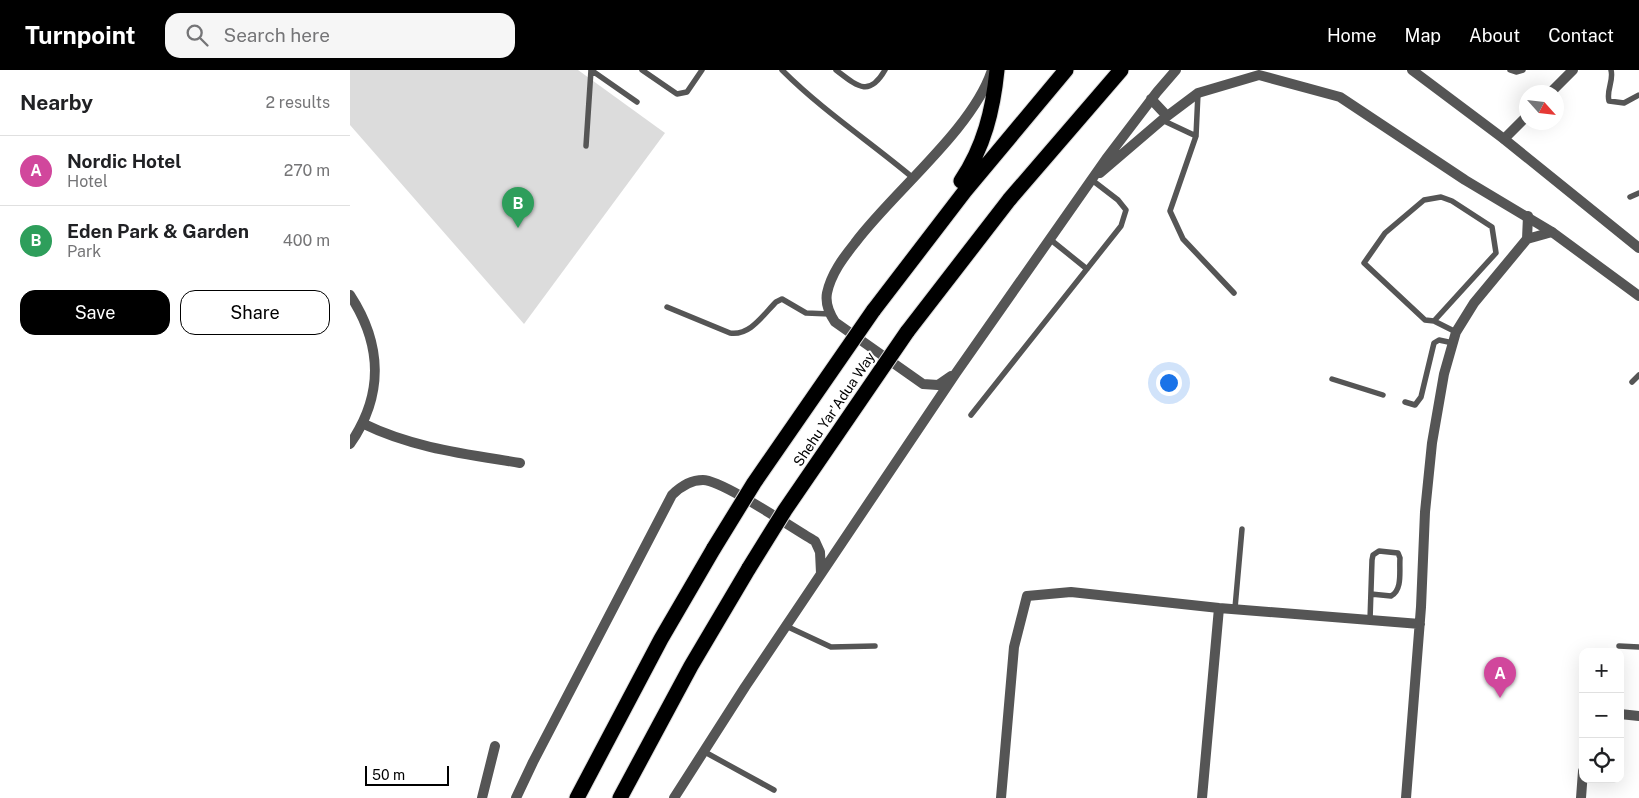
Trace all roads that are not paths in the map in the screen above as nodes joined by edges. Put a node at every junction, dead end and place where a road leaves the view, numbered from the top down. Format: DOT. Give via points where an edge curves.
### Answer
graph roads {
  1 [pos="591,70"];
  2 [pos="642,70"];
  3 [pos="702,70"];
  4 [pos="782,70"];
  5 [pos="836,70"];
  6 [pos="885,70"];
  7 [pos="992,70"];
  8 [pos="998,70"];
  9 [pos="1066,70"];
  10 [pos="1121,70"];
  11 [pos="1176,70"];
  12 [pos="1412,70"];
  13 [pos="1510,70"];
  14 [pos="1523,70"];
  15 [pos="1574,70"];
  16 [pos="1611,70"];
  17 [pos="1558,85"];
  18 [pos="1198,93"];
  19 [pos="1639,95"];
  20 [pos="1151,99"];
  21 [pos="637,102"];
  22 [pos="1165,118"];
  23 [pos="1519,124"];
  24 [pos="1196,136"];
  25 [pos="1504,139"];
  26 [pos="586,146"];
  27 [pos="912,177"];
  28 [pos="1092,180"];
  29 [pos="1639,192"];
  30 [pos="1630,197"];
  31 [pos="1528,216"];
  32 [pos="1552,232"];
  33 [pos="1527,239"];
  34 [pos="1051,240"];
  35 [pos="1639,248"];
  36 [pos="913,259"];
  37 [pos="1087,269"];
  38 [pos="1234,293"];
  39 [pos="350,295"];
  40 [pos="1639,296"];
  41 [pos="667,307"];
  42 [pos="830,314"];
  43 [pos="1434,321"];
  44 [pos="1456,332"];
  45 [pos="1453,343"];
  46 [pos="956,373"];
  47 [pos="1639,375"];
  48 [pos="1332,379"];
  49 [pos="1632,382"];
  50 [pos="1383,395"];
  51 [pos="1405,402"];
  52 [pos="971,415"];
  53 [pos="364,424"];
  54 [pos="352,438"];
  55 [pos="520,463"];
  56 [pos="1242,529"];
  57 [pos="821,574"];
  58 [pos="1371,594"];
  59 [pos="1219,608"];
  60 [pos="1235,608"];
  61 [pos="1370,620"];
  62 [pos="1420,624"];
  63 [pos="786,626"];
  64 [pos="875,646"];
  65 [pos="1619,646"];
  66 [pos="1639,647"];
  67 [pos="1624,714"];
  68 [pos="1639,716"];
  69 [pos="495,746"];
  70 [pos="703,751"];
  71 [pos="1582,783"];
  72 [pos="774,790"];
  73 [pos="482,798"];
  74 [pos="516,798"];
  75 [pos="577,798"];
  76 [pos="620,798"];
  77 [pos="674,798"];
  78 [pos="1001,798"];
  79 [pos="1202,798"];
  80 [pos="1406,798"];
  81 [pos="1581,798"];
  1 -- 21 [label="lane"];
  1 -- 26 [label="lane"];
  2 -- 3 [label="lane" via="677,94 687,92"];
  4 -- 27 [label="lane" via="818,104"];
  5 -- 6 [label="lane" via="850,81 868,87 873,86"];
  7 -- 27 [label="street" via="965,117"];
  8 -- 36 [label="highway" via="980,148"];
  9 -- 36 [label="highway, Shehu Yar'Adua Way" via="964,191"];
  10 -- 76 [label="highway, Shehu Yar'Adua Way, bridge" via="1009,200 907,332 800,486 691,666"];
  11 -- 20 [label="street"];
  12 -- 25 [label="street"];
  13 -- 14 [label="lane"];
  15 -- 17 [label="street"];
  16 -- 19 [label="lane" via="1609,101 1624,103"];
  18 -- 22 [label="street"];
  18 -- 24 [label="lane"];
  18 -- 31 [label="street" via="1259,75 1340,97 1466,180"];
  20 -- 22 [label="street"];
  20 -- 28 [label="street"];
  22 -- 24 [label="lane"];
  22 -- 28 [label="street"];
  23 -- 25 [label="street"];
  24 -- 38 [label="lane" via="1170,211 1183,239"];
  25 -- 35 [label="street"];
  27 -- 42 [label="street" via="863,231 835,271 826,295"];
  28 -- 34 [label="street"];
  28 -- 37 [label="lane" via="1126,210 1120,226"];
  29 -- 30 [label="lane"];
  31 -- 32 [label="street"];
  31 -- 33 [label="street"];
  32 -- 33 [label="street"];
  32 -- 40 [label="street"];
  33 -- 44 [label="street" via="1474,303"];
  34 -- 37 [label="lane"];
  34 -- 46 [label="street"];
  36 -- 75 [label="highway, Shehu Yar'Adua Way, bridge" via="764,468 714,548 656,648"];
  37 -- 52 [label="lane"];
  39 -- 53 [label="street" via="370,330 375,356 373,391"];
  41 -- 42 [label="lane" via="730,333 740,334 782,299 806,313"];
  42 -- 46 [label="street" via="845,330 923,384 938,385"];
  43 -- 43 [label="lane" via="1425,320 1414,312 1364,263 1385,233 1424,200 1442,197 1492,227 1496,253"];
  43 -- 44 [label="lane"];
  44 -- 45 [label="street"];
  45 -- 51 [label="lane" via="1435,341 1422,397 1415,405"];
  45 -- 62 [label="street" via="1432,443"];
  46 -- 57 [label="street"];
  47 -- 49 [label="lane"];
  48 -- 50 [label="lane"];
  53 -- 54 [label="street"];
  53 -- 55 [label="street" via="390,437"];
  56 -- 60 [label="lane"];
  57 -- 63 [label="street"];
  57 -- 74 [label="street" via="820,552 815,541 711,481 694,481 678,489 672,495"];
  58 -- 58 [label="lane" via="1391,596 1396,592 1400,565 1398,553 1379,551 1373,555"];
  58 -- 61 [label="lane"];
  59 -- 60 [label="street"];
  59 -- 78 [label="street" via="1071,592 1027,596 1014,647"];
  59 -- 79 [label="street"];
  60 -- 61 [label="street"];
  61 -- 62 [label="street"];
  62 -- 80 [label="street"];
  63 -- 64 [label="lane" via="832,647"];
  63 -- 70 [label="street"];
  65 -- 66 [label="lane"];
  67 -- 68 [label="street"];
  69 -- 73 [label="street"];
  70 -- 72 [label="lane"];
  70 -- 77 [label="street"];
  71 -- 81 [label="street"];
}
